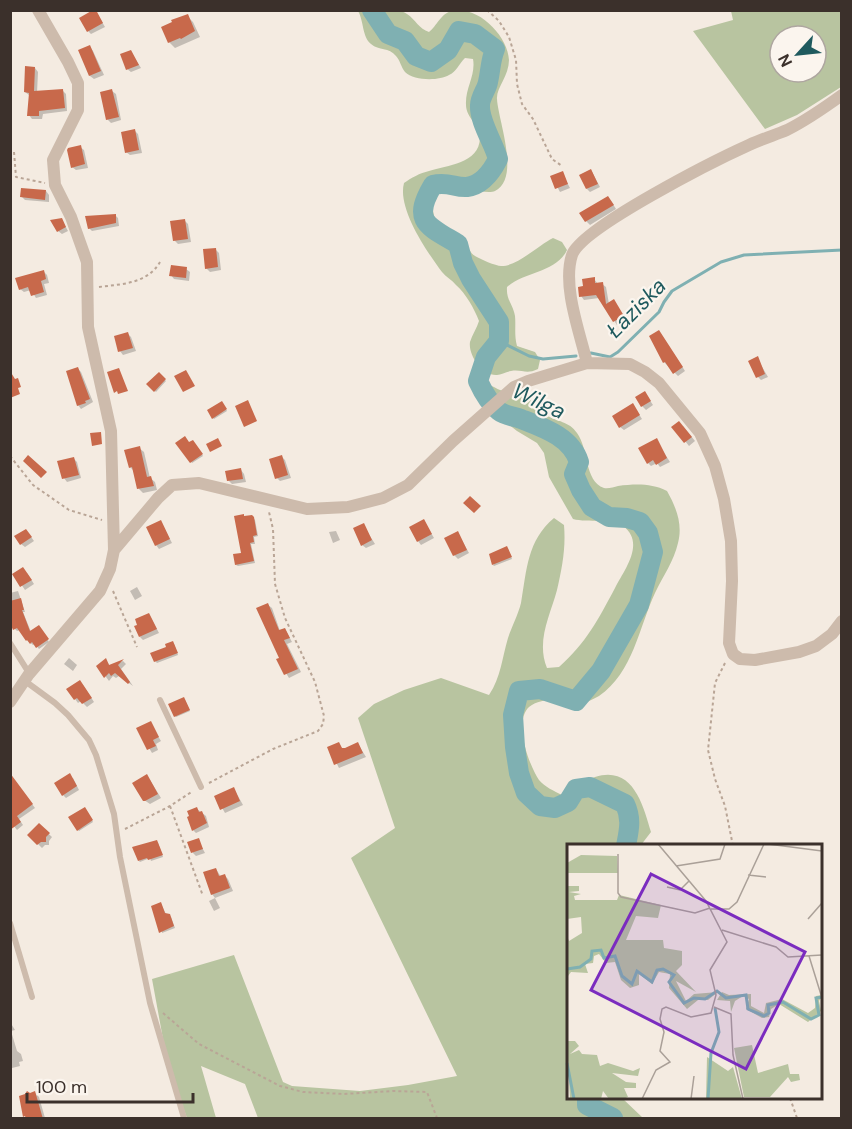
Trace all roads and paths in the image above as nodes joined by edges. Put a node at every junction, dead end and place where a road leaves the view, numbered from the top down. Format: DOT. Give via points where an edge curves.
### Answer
graph roads {
  1 [pos="38,10"];
  2 [pos="487,10"];
  3 [pos="842,95"];
  4 [pos="14,152"];
  5 [pos="562,166"];
  6 [pos="55,184"];
  7 [pos="160,262"];
  8 [pos="87,289"];
  9 [pos="587,363"];
  10 [pos="10,456"];
  11 [pos="264,498"];
  12 [pos="113,523"];
  13 [pos="114,550"];
  14 [pos="107,576"];
  15 [pos="842,621"];
  16 [pos="10,643"];
  17 [pos="137,647"];
  18 [pos="733,654"];
  19 [pos="27,677"];
  20 [pos="160,700"];
  21 [pos="10,702"];
  22 [pos="201,787"];
  23 [pos="170,806"];
  24 [pos="118,832"];
  25 [pos="733,844"];
  26 [pos="203,896"];
  27 [pos="10,923"];
  28 [pos="32,996"];
  29 [pos="150,1003"];
  30 [pos="790,1099"];
  31 [pos="184,1119"];
  32 [pos="437,1119"];
  33 [pos="797,1119"];
  1 -- 6 [label="street" via="78,83 78,110 53,160"];
  2 -- 5 [label="path" via="509,37 522,104 552,159"];
  3 -- 9 [label="street" via="788,129 725,156 632,207 579,244 572,255 571,292"];
  4 -- 6 [label="path" via="16,177"];
  6 -- 8 [label="street" via="87,262"];
  7 -- 8 [label="path" via="140,280"];
  8 -- 12 [label="street" via="88,327 111,431"];
  9 -- 11 [label="street" via="514,387 408,485 383,498 348,507 308,509"];
  9 -- 18 [label="street" via="630,364 645,372 659,383 700,433 715,466 731,541 729,643"];
  10 -- 12 [label="path" via="33,485 69,510"];
  11 -- 13 [label="street" via="199,483 172,485"];
  11 -- 22 [label="path" via="273,529 275,585 285,618 315,682 323,724 318,731 273,749"];
  12 -- 13 [label="street"];
  13 -- 14 [label="street"];
  14 -- 17 [label="path"];
  14 -- 19 [label="street" via="100,591"];
  15 -- 18 [label="street" via="816,646 799,652 755,660"];
  16 -- 19 [label="lane"];
  18 -- 25 [label="path" via="715,683 708,750"];
  19 -- 21 [label="street"];
  19 -- 24 [label="lane" via="89,740"];
  20 -- 22 [label="lane"];
  22 -- 23 [label="path"];
  23 -- 24 [label="path"];
  23 -- 26 [label="path"];
  24 -- 29 [label="lane"];
  27 -- 28 [label="lane"];
  29 -- 31 [label="lane"];
  29 -- 32 [label="path" via="199,1044 280,1086 303,1092 344,1094 427,1092"];
  30 -- 33 [label="path"];
}
